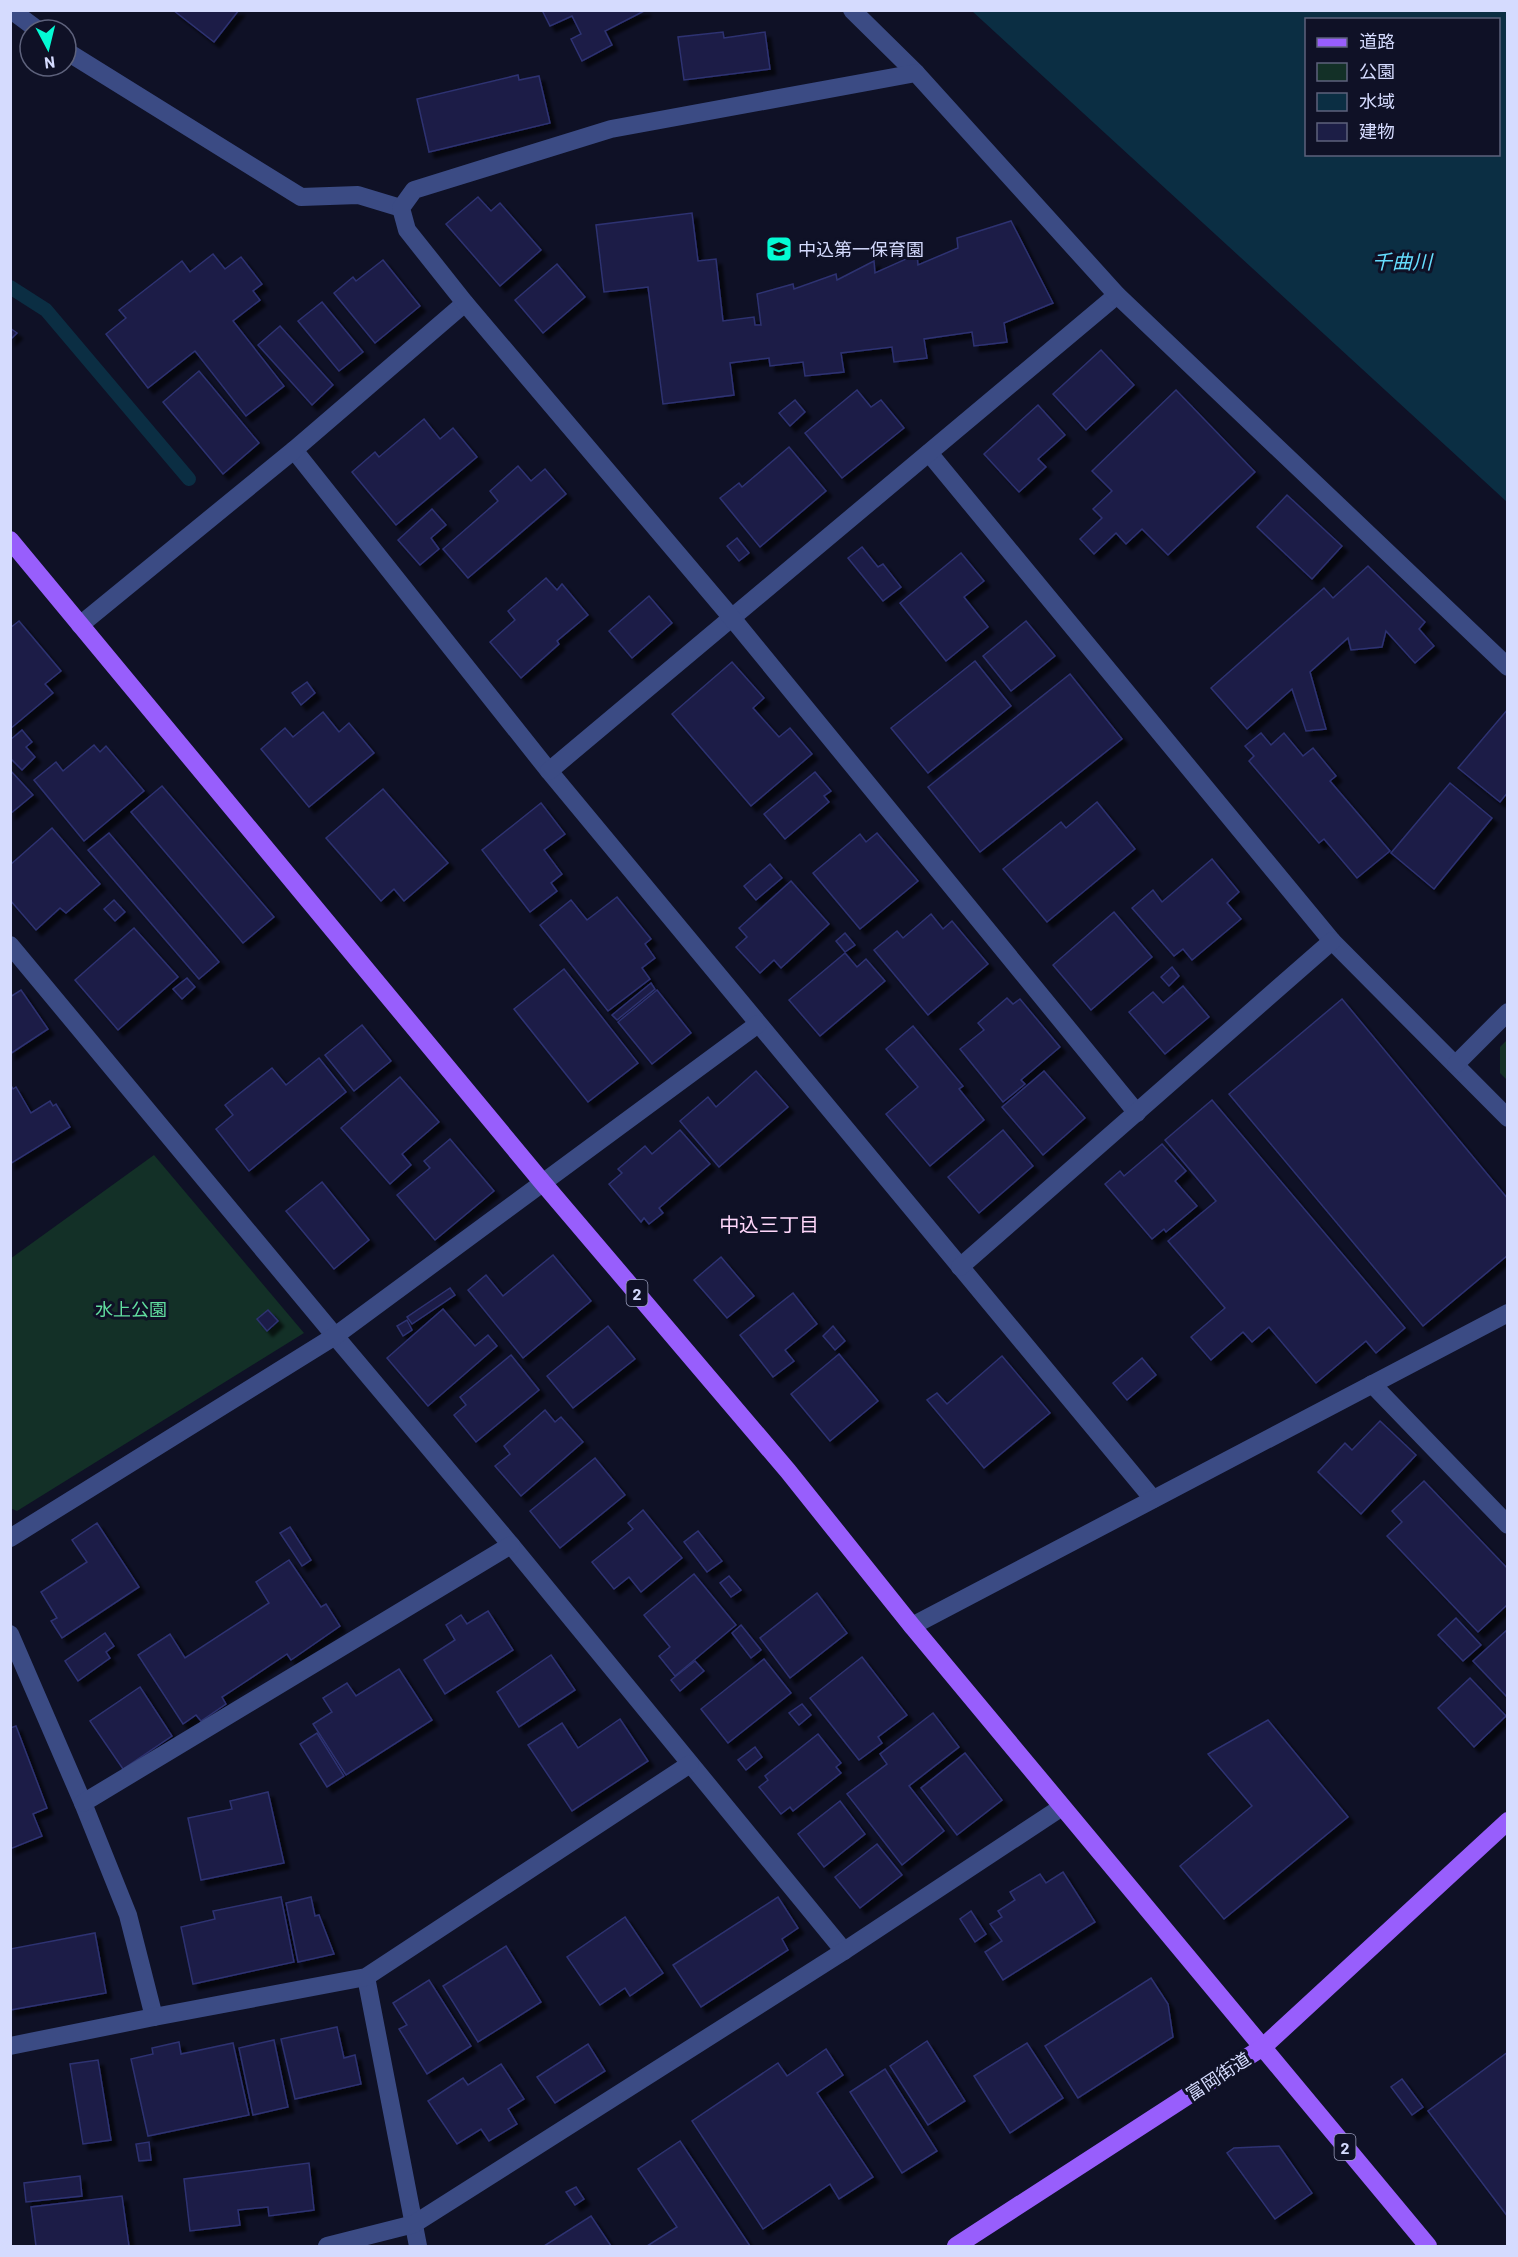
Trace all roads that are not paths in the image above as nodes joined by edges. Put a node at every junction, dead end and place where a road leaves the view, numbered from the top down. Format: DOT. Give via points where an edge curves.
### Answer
graph roads {
  1 [pos="852,10"];
  2 [pos="78,58"];
  3 [pos="915,73"];
  4 [pos="401,208"];
  5 [pos="1117,295"];
  6 [pos="465,303"];
  7 [pos="294,450"];
  8 [pos="928,453"];
  9 [pos="11,542"];
  10 [pos="732,618"];
  11 [pos="80,625"];
  12 [pos="1508,667"];
  13 [pos="549,771"];
  14 [pos="1332,941"];
  15 [pos="10,945"];
  16 [pos="1508,1012"];
  17 [pos="758,1024"];
  18 [pos="1456,1064"];
  19 [pos="1137,1113"];
  20 [pos="1508,1118"];
  21 [pos="543,1183"];
  22 [pos="960,1267"];
  23 [pos="1508,1313"];
  24 [pos="335,1336"];
  25 [pos="1372,1384"];
  26 [pos="1153,1499"];
  27 [pos="1508,1525"];
  28 [pos="10,1538"];
  29 [pos="511,1545"];
  30 [pos="912,1626"];
  31 [pos="10,1634"];
  32 [pos="690,1764"];
  33 [pos="83,1803"];
  34 [pos="1062,1807"];
  35 [pos="1508,1821"];
  36 [pos="844,1951"];
  37 [pos="366,1977"];
  38 [pos="154,2017"];
  39 [pos="10,2046"];
  40 [pos="1263,2047"];
  41 [pos="414,2224"];
  42 [pos="327,2247"];
  43 [pos="418,2247"];
  44 [pos="956,2247"];
  45 [pos="1428,2247"];
  1 -- 3 [label="street"];
  2 -- 4 [label="street" via="301,197 358,195"];
  3 -- 4 [label="street" via="610,129 414,190"];
  3 -- 5 [label="street"];
  4 -- 6 [label="street" via="407,230"];
  5 -- 8 [label="street"];
  5 -- 12 [label="street"];
  6 -- 7 [label="street"];
  6 -- 10 [label="street"];
  7 -- 11 [label="street"];
  7 -- 13 [label="street"];
  8 -- 10 [label="street"];
  8 -- 14 [label="street"];
  9 -- 11 [label="main road, 2"];
  10 -- 13 [label="street"];
  10 -- 19 [label="street"];
  11 -- 21 [label="main road, 2"];
  13 -- 17 [label="street"];
  14 -- 18 [label="street"];
  14 -- 19 [label="street"];
  15 -- 24 [label="street"];
  16 -- 18 [label="street"];
  17 -- 21 [label="street"];
  17 -- 22 [label="street"];
  18 -- 20 [label="street"];
  19 -- 22 [label="street"];
  21 -- 24 [label="street"];
  21 -- 30 [label="main road, 2" via="788,1471"];
  22 -- 26 [label="street"];
  23 -- 25 [label="street"];
  24 -- 28 [label="street"];
  24 -- 29 [label="street"];
  25 -- 26 [label="street"];
  25 -- 27 [label="street"];
  26 -- 30 [label="street"];
  29 -- 32 [label="street"];
  29 -- 33 [label="street"];
  30 -- 34 [label="main road, 2"];
  31 -- 33 [label="street"];
  32 -- 36 [label="street"];
  32 -- 37 [label="street"];
  33 -- 38 [label="street" via="128,1915"];
  34 -- 36 [label="street"];
  34 -- 40 [label="main road, 2"];
  35 -- 40 [label="main road"];
  36 -- 41 [label="street"];
  37 -- 38 [label="street"];
  37 -- 41 [label="street"];
  38 -- 39 [label="street"];
  40 -- 44 [label="main road, 富岡街道"];
  40 -- 45 [label="main road, 富岡街道 / 2"];
  41 -- 42 [label="street"];
  41 -- 43 [label="street"];
}
